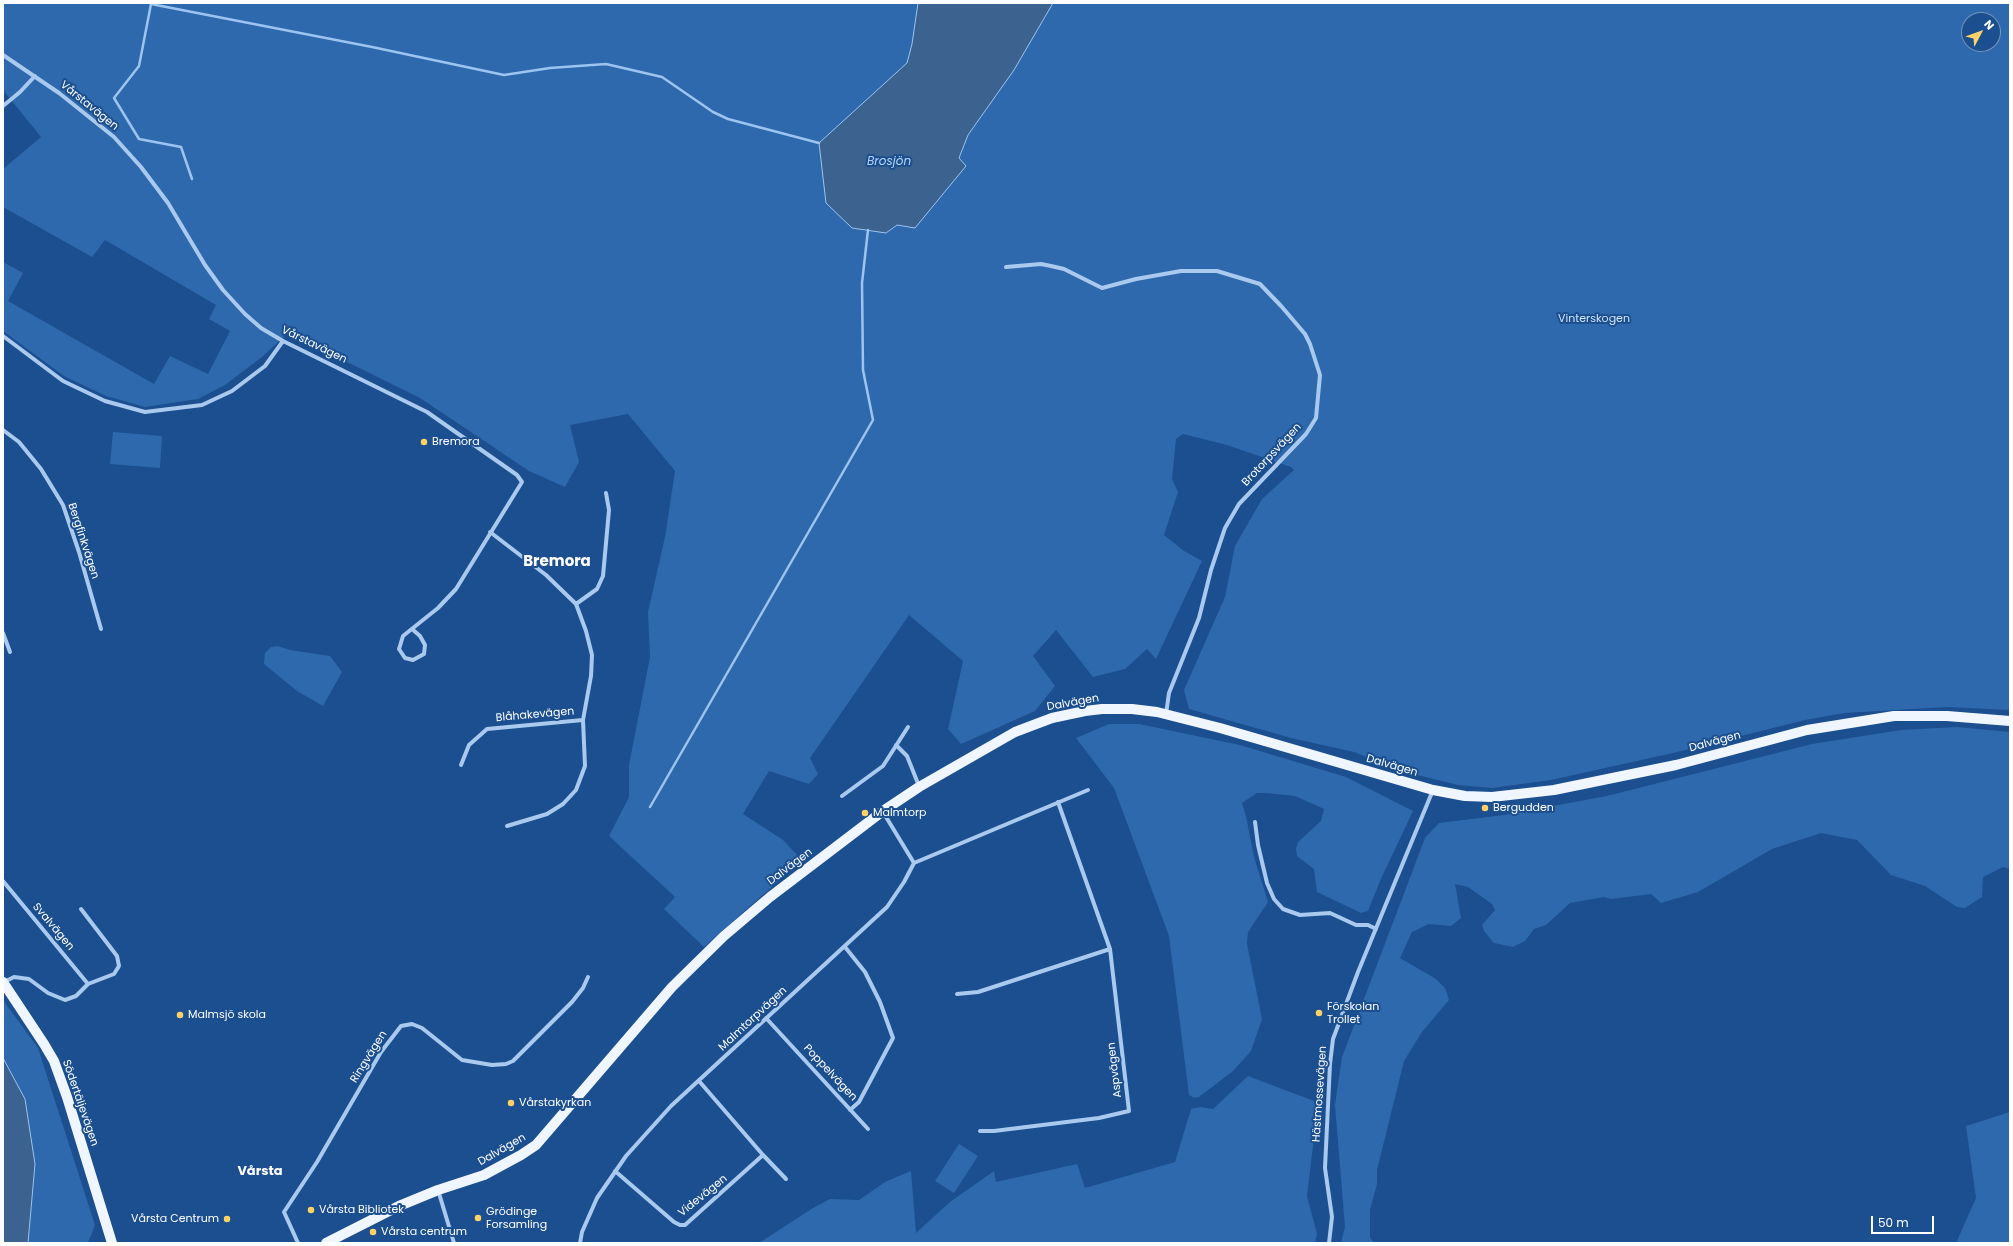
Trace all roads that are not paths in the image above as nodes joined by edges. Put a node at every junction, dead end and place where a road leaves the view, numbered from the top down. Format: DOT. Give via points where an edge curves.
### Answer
graph roads {
  1 [pos="3,55"];
  2 [pos="35,76"];
  3 [pos="3,106"];
  4 [pos="1006,267"];
  5 [pos="3,336"];
  6 [pos="283,341"];
  7 [pos="3,430"];
  8 [pos="606,493"];
  9 [pos="490,532"];
  10 [pos="576,604"];
  11 [pos="101,629"];
  12 [pos="412,629"];
  13 [pos="3,633"];
  14 [pos="10,652"];
  15 [pos="1166,715"];
  16 [pos="583,720"];
  17 [pos="2010,721"];
  18 [pos="908,727"];
  19 [pos="896,745"];
  20 [pos="461,765"];
  21 [pos="919,787"];
  22 [pos="1088,790"];
  23 [pos="1432,790"];
  24 [pos="842,796"];
  25 [pos="1058,802"];
  26 [pos="882,811"];
  27 [pos="1255,822"];
  28 [pos="506,826"];
  29 [pos="914,863"];
  30 [pos="3,881"];
  31 [pos="81,910"];
  32 [pos="1376,929"];
  33 [pos="845,947"];
  34 [pos="1110,949"];
  35 [pos="588,976"];
  36 [pos="3,982"];
  37 [pos="88,984"];
  38 [pos="956,994"];
  39 [pos="766,1018"];
  40 [pos="699,1081"];
  41 [pos="850,1110"];
  42 [pos="868,1129"];
  43 [pos="980,1131"];
  44 [pos="763,1155"];
  45 [pos="615,1171"];
  46 [pos="786,1179"];
  47 [pos="438,1190"];
  48 [pos="112,1243"];
  49 [pos="298,1243"];
  50 [pos="326,1243"];
  51 [pos="454,1243"];
  52 [pos="580,1243"];
  53 [pos="1329,1243"];
  1 -- 2 [label="street, Vårstavägen"];
  2 -- 3 [label="street"];
  2 -- 6 [label="street, Vårstavägen" via="114,137 164,197 205,265 233,302 261,328"];
  4 -- 15 [label="street, Brotorpsvägen" via="1042,264 1064,269 1102,288 1181,271 1217,271 1260,284 1305,334 1310,344 1320,375 1316,418 1306,434 1239,504 1226,528 1211,570 1199,618 1168,693"];
  5 -- 6 [label="street" via="63,381 105,401 145,412 202,405 232,391 265,366"];
  6 -- 9 [label="street, Vårstavägen" via="428,412 518,475 522,482"];
  7 -- 11 [label="street, Bergfinkvägen" via="19,442 41,469 64,505"];
  8 -- 10 [label="street" via="609,510 603,576 596,589"];
  9 -- 10 [label="street" via="546,575"];
  9 -- 12 [label="street, Vårstavägen" via="456,589"];
  10 -- 16 [label="street" via="592,655"];
  12 -- 12 [label="street, Vårstavägen" via="403,636 399,649 405,658 414,660 424,654 425,645"];
  13 -- 14 [label="street"];
  15 -- 21 [label="main road, Dalvägen" via="1145,710 1102,709 1052,718 1015,732"];
  15 -- 23 [label="main road, Dalvägen" via="1220,728"];
  16 -- 20 [label="street, Blåhakevägen" via="487,729 469,745"];
  16 -- 28 [label="street" via="585,766 576,790 563,804 546,814"];
  17 -- 23 [label="main road, Dalvägen" via="1947,716 1894,716 1807,730 1676,765 1554,790 1492,797 1465,796"];
  18 -- 19 [label="street"];
  19 -- 21 [label="street" via="907,756"];
  19 -- 24 [label="street" via="883,766"];
  21 -- 26 [label="main road, Dalvägen"];
  22 -- 25 [label="street"];
  23 -- 32 [label="street, Hästmossevägen"];
  25 -- 29 [label="street"];
  25 -- 34 [label="street, Aspvägen"];
  26 -- 29 [label="street"];
  26 -- 47 [label="main road, Dalvägen" via="770,897 691,968 657,1003 536,1145 484,1175"];
  27 -- 32 [label="street" via="1267,884 1274,899 1283,909 1300,915 1330,914 1356,925 1368,925"];
  29 -- 33 [label="street, Malmtorpvägen" via="887,907"];
  30 -- 37 [label="street, Svalvägen"];
  31 -- 37 [label="street" via="117,956 119,966 114,974"];
  32 -- 53 [label="street, Hästmossevägen" via="1333,1039 1325,1168 1332,1217"];
  33 -- 39 [label="street, Malmtorpvägen"];
  33 -- 41 [label="street, Poppelvägen" via="865,972 880,1002 893,1038 859,1102"];
  34 -- 38 [label="street" via="978,992"];
  34 -- 43 [label="street, Aspvägen" via="1129,1111 1099,1118"];
  35 -- 49 [label="street, Ringvägen" via="583,988 572,1002 514,1061 506,1064 492,1065 462,1060 422,1028 412,1024 401,1026 382,1052 284,1212"];
  36 -- 37 [label="street" via="14,977 29,979 48,993 65,1000 76,996"];
  36 -- 48 [label="main road, Södertäljevägen" via="54,1061"];
  39 -- 40 [label="street, Malmtorpvägen"];
  39 -- 41 [label="street, Poppelvägen"];
  40 -- 44 [label="street"];
  40 -- 45 [label="street, Malmtorpvägen" via="671,1106"];
  41 -- 42 [label="street"];
  44 -- 45 [label="street, Videvägen" via="685,1225 674,1222"];
  44 -- 46 [label="street"];
  45 -- 52 [label="street, Malmtorpvägen" via="597,1198 582,1232"];
  47 -- 50 [label="main road, Dalvägen" via="399,1206"];
  47 -- 51 [label="street"];
}
